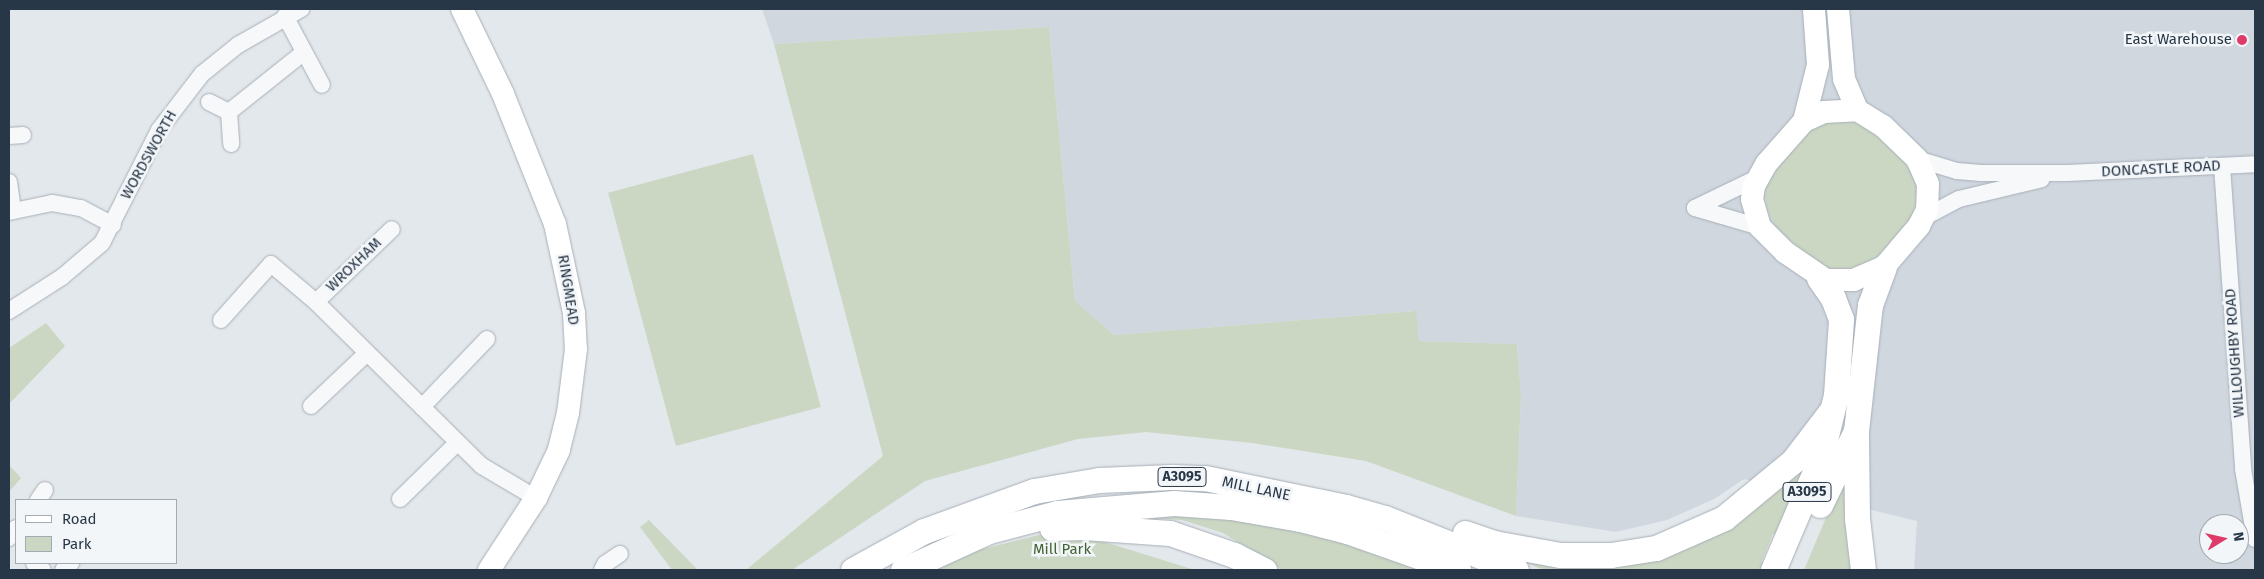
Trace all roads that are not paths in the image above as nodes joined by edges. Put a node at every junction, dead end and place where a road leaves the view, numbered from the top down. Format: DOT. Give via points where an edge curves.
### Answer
graph roads {
  1 [pos="300,9"];
  2 [pos="462,9"];
  3 [pos="1814,9"];
  4 [pos="1838,9"];
  5 [pos="286,16"];
  6 [pos="303,54"];
  7 [pos="322,85"];
  8 [pos="208,102"];
  9 [pos="1857,110"];
  10 [pos="229,112"];
  11 [pos="1804,122"];
  12 [pos="231,144"];
  13 [pos="1917,159"];
  14 [pos="2255,164"];
  15 [pos="2222,166"];
  16 [pos="2066,173"];
  17 [pos="1757,178"];
  18 [pos="9,182"];
  19 [pos="11,212"];
  20 [pos="1925,217"];
  21 [pos="113,225"];
  22 [pos="1760,227"];
  23 [pos="392,229"];
  24 [pos="1884,267"];
  25 [pos="1820,278"];
  26 [pos="316,302"];
  27 [pos="9,311"];
  28 [pos="221,320"];
  29 [pos="487,339"];
  30 [pos="367,353"];
  31 [pos="311,406"];
  32 [pos="422,408"];
  33 [pos="1832,410"];
  34 [pos="1856,431"];
  35 [pos="458,443"];
  36 [pos="1205,478"];
  37 [pos="536,498"];
  38 [pos="400,499"];
  39 [pos="989,531"];
  40 [pos="2255,539"];
  41 [pos="620,554"];
  42 [pos="489,570"];
  43 [pos="602,570"];
  44 [pos="853,570"];
  45 [pos="903,570"];
  46 [pos="1264,570"];
  47 [pos="1458,570"];
  48 [pos="1516,570"];
  49 [pos="1773,570"];
  50 [pos="1791,570"];
  51 [pos="1863,570"];
  1 -- 5 [label="street, WORDSWORTH"];
  2 -- 37 [label="street, RINGMEAD" via="507,103 555,224 574,313 576,349 568,413 559,450"];
  3 -- 11 [label="street" via="1818,65"];
  4 -- 9 [label="street" via="1844,78"];
  5 -- 6 [label="street"];
  5 -- 21 [label="street, WORDSWORTH" via="238,45 202,74 182,97 159,130"];
  6 -- 7 [label="street"];
  6 -- 10 [label="street"];
  8 -- 10 [label="street"];
  9 -- 11 [label="street" via="1824,112"];
  9 -- 13 [label="street" via="1883,126"];
  10 -- 12 [label="street"];
  11 -- 17 [label="street"];
  13 -- 16 [label="street, DONCASTLE ROAD" via="1957,171"];
  13 -- 20 [label="street" via="1928,190"];
  14 -- 15 [label="street, DONCASTLE ROAD"];
  15 -- 16 [label="street, DONCASTLE ROAD"];
  15 -- 40 [label="street, WILLOUGHBY ROAD" via="2243,469"];
  16 -- 20 [label="street, DONCASTLE ROAD" via="1966,197"];
  17 -- 22 [label="street" via="1752,199"];
  17 -- 22 [label="street" via="1695,208"];
  18 -- 19 [label="street"];
  19 -- 21 [label="street" via="52,203 81,208"];
  20 -- 24 [label="street"];
  21 -- 27 [label="street, WORDSWORTH" via="102,243 90,254 62,277"];
  22 -- 25 [label="street" via="1785,252"];
  23 -- 26 [label="street, WROXHAM"];
  24 -- 25 [label="street" via="1854,280"];
  24 -- 34 [label="main road, A3095" via="1870,305"];
  25 -- 33 [label="main road, A3095" via="1838,308 1842,328"];
  26 -- 28 [label="street, WROXHAM" via="271,264"];
  26 -- 30 [label="street, WROXHAM"];
  29 -- 32 [label="street"];
  30 -- 31 [label="street"];
  30 -- 32 [label="street, WROXHAM"];
  32 -- 35 [label="street, WROXHAM"];
  33 -- 36 [label="main road, A3095" via="1793,461 1724,518 1656,548 1611,555 1560,555 1494,543 1372,502 1269,480"];
  33 -- 49 [label="main road, A3095" via="1820,460"];
  34 -- 50 [label="main road, A3095"];
  34 -- 51 [label="main road, A3095" via="1857,518"];
  35 -- 37 [label="street, WROXHAM" via="482,466"];
  35 -- 38 [label="street"];
  36 -- 44 [label="main road, MILL LANE / A3095" via="1124,478 1034,491 932,528"];
  36 -- 48 [label="main road, MILL LANE / A3095" via="1385,518"];
  37 -- 42 [label="street, RINGMEAD"];
  39 -- 45 [label="main road, MILL LANE / A3095"];
  39 -- 46 [label="main road, A3095" via="1084,527 1150,530 1194,539"];
  39 -- 47 [label="main road, MILL LANE / A3095" via="1057,513 1095,508 1147,503 1205,504 1276,514 1347,531"];
  41 -- 43 [label="street"];
}
